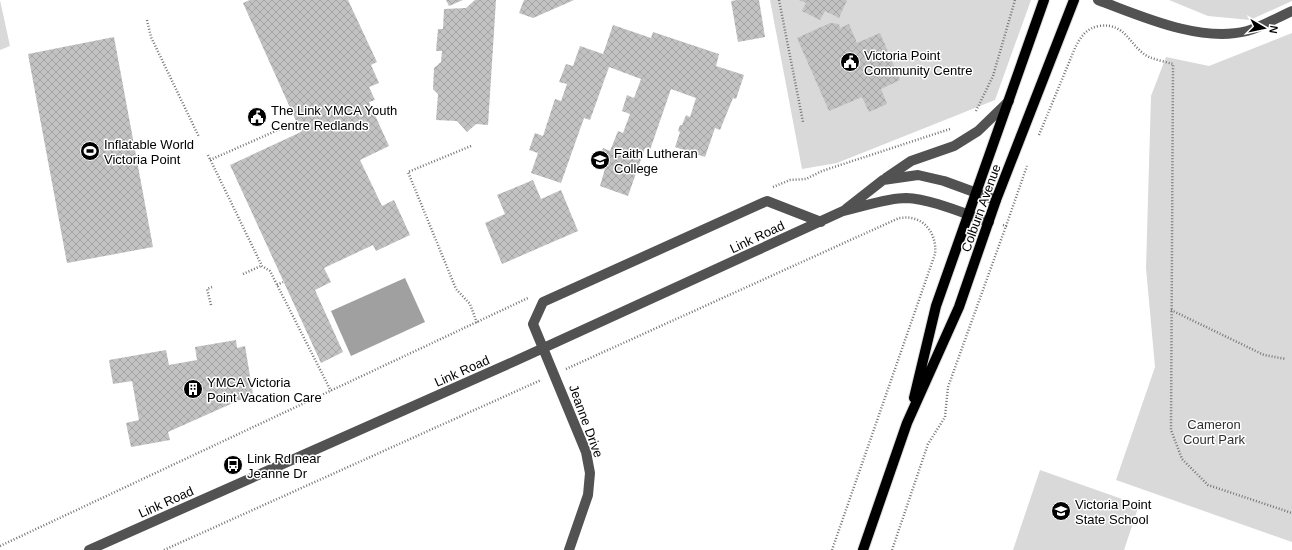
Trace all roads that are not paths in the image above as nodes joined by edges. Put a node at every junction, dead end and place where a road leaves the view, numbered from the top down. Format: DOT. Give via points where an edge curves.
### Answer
graph roads {
  1 [pos="1044,0"];
  2 [pos="1074,0"];
  3 [pos="1098,0"];
  4 [pos="1292,11"];
  5 [pos="1009,101"];
  6 [pos="883,180"];
  7 [pos="976,193"];
  8 [pos="996,200"];
  9 [pos="843,211"];
  10 [pos="969,215"];
  11 [pos="821,222"];
  12 [pos="989,222"];
  13 [pos="543,349"];
  14 [pos="907,423"];
  15 [pos="90,550"];
  16 [pos="569,550"];
  17 [pos="863,550"];
  1 -- 5 [label="main road, Colburn Avenue"];
  2 -- 8 [label="main road, Colburn Avenue"];
  3 -- 4 [label="street" via="1163,23 1212,34 1247,31"];
  5 -- 6 [label="street, Link Road" via="978,131 954,146 911,161"];
  5 -- 7 [label="main road, Colburn Avenue"];
  6 -- 7 [label="street, Link Road" via="918,175"];
  6 -- 9 [label="street, Link Road"];
  7 -- 8 [label="street, Link Road"];
  7 -- 10 [label="main road, Colburn Avenue"];
  8 -- 12 [label="main road, Colburn Avenue"];
  9 -- 10 [label="street, Link Road" via="906,198"];
  9 -- 11 [label="street, Link Road"];
  10 -- 12 [label="street, Link Road"];
  10 -- 14 [label="main road, Colburn Avenue" via="936,306"];
  11 -- 13 [label="street, Link Road"];
  11 -- 13 [label="street, Jeanne Drive" via="767,200 550,298 543,302 533,324"];
  12 -- 14 [label="main road, Colburn Avenue" via="960,306"];
  13 -- 15 [label="street, Link Road"];
  13 -- 16 [label="street, Jeanne Drive" via="586,452 590,473 588,495"];
  14 -- 17 [label="main road, Colburn Avenue"];
}
